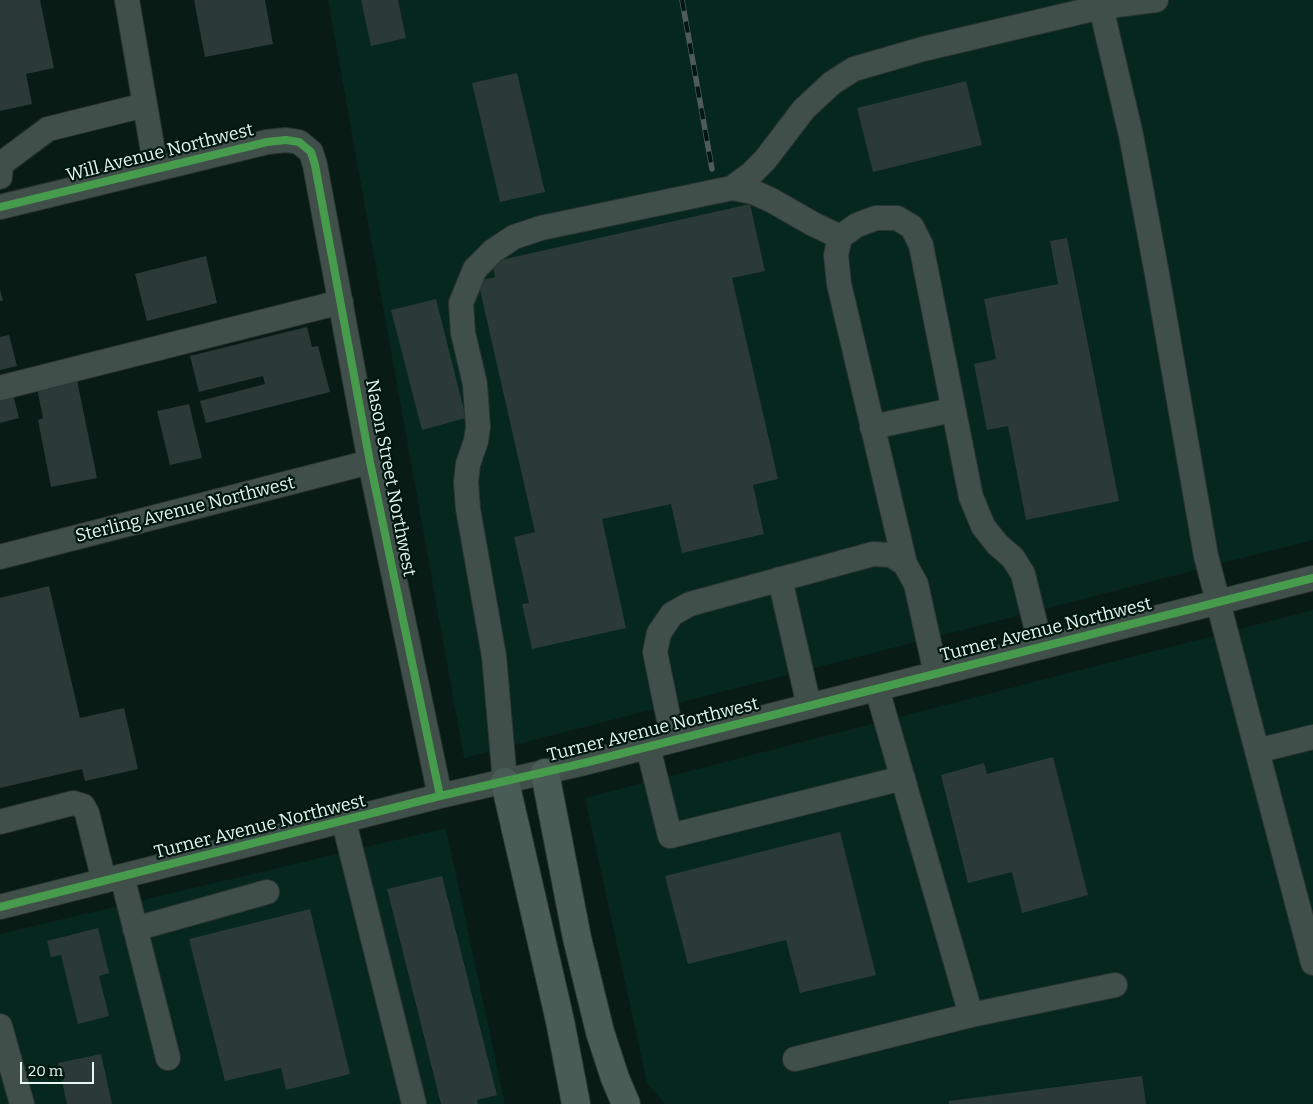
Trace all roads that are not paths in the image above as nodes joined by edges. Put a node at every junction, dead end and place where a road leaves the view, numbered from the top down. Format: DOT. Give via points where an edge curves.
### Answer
graph roads {
  1 [pos="127,0"];
  2 [pos="1156,0"];
  3 [pos="1101,7"];
  4 [pos="145,105"];
  5 [pos="316,165"];
  6 [pos="156,170"];
  7 [pos="0,177"];
  8 [pos="732,188"];
  9 [pos="0,207"];
  10 [pos="840,238"];
  11 [pos="341,302"];
  12 [pos="0,388"];
  13 [pos="954,410"];
  14 [pos="872,427"];
  15 [pos="370,462"];
  16 [pos="0,557"];
  17 [pos="905,564"];
  18 [pos="1313,578"];
  19 [pos="780,579"];
  20 [pos="1217,602"];
  21 [pos="1041,647"];
  22 [pos="936,674"];
  23 [pos="877,688"];
  24 [pos="809,706"];
  25 [pos="1313,737"];
  26 [pos="673,740"];
  27 [pos="648,747"];
  28 [pos="1257,751"];
  29 [pos="545,772"];
  30 [pos="903,778"];
  31 [pos="505,782"];
  32 [pos="440,796"];
  33 [pos="0,822"];
  34 [pos="344,822"];
  35 [pos="113,879"];
  36 [pos="267,892"];
  37 [pos="0,907"];
  38 [pos="135,929"];
  39 [pos="1313,963"];
  40 [pos="1115,985"];
  41 [pos="971,1015"];
  42 [pos="0,1026"];
  43 [pos="168,1058"];
  44 [pos="795,1059"];
  45 [pos="22,1104"];
  46 [pos="414,1104"];
  47 [pos="576,1104"];
  48 [pos="626,1104"];
  1 -- 4 [label="street"];
  2 -- 3 [label="street"];
  3 -- 8 [label="street" via="922,48 854,69 832,83 804,109 765,160"];
  3 -- 20 [label="street" via="1131,135"];
  4 -- 6 [label="street"];
  4 -- 7 [label="street" via="48,129 2,164"];
  5 -- 6 [label="street, Will Avenue Northwest" via="311,152 299,142 286,140"];
  5 -- 11 [label="street, Nason Street Northwest"];
  6 -- 9 [label="street, Will Avenue Northwest"];
  8 -- 10 [label="street" via="771,200"];
  8 -- 31 [label="street" via="568,221 514,237 475,269 461,303 463,332 475,384 478,427 468,464 468,509 494,656"];
  10 -- 13 [label="street" via="857,225 876,218 897,218 912,227 921,245"];
  10 -- 14 [label="street" via="836,255 838,284"];
  11 -- 12 [label="street"];
  11 -- 15 [label="street, Nason Street Northwest"];
  13 -- 14 [label="street"];
  13 -- 21 [label="street" via="971,497 983,526 1013,558 1023,574"];
  14 -- 17 [label="street"];
  15 -- 16 [label="street, Sterling Avenue Northwest"];
  15 -- 32 [label="street, Nason Street Northwest"];
  17 -- 19 [label="street" via="891,555 873,554"];
  17 -- 22 [label="street" via="916,584"];
  18 -- 20 [label="street, Turner Avenue Northwest"];
  19 -- 24 [label="street"];
  19 -- 26 [label="street" via="690,604 672,614 659,632 655,652"];
  20 -- 21 [label="street, Turner Avenue Northwest"];
  20 -- 28 [label="street"];
  21 -- 22 [label="street, Turner Avenue Northwest"];
  22 -- 23 [label="street, Turner Avenue Northwest"];
  23 -- 24 [label="street, Turner Avenue Northwest"];
  23 -- 30 [label="street"];
  24 -- 26 [label="street, Turner Avenue Northwest"];
  25 -- 28 [label="street"];
  26 -- 27 [label="street, Turner Avenue Northwest"];
  27 -- 29 [label="street, Turner Avenue Northwest"];
  27 -- 30 [label="street" via="670,836"];
  28 -- 39 [label="street"];
  29 -- 31 [label="street, Turner Avenue Northwest"];
  29 -- 48 [label="highway" via="594,1004 615,1078"];
  30 -- 41 [label="street"];
  31 -- 32 [label="street, Turner Avenue Northwest"];
  31 -- 47 [label="highway"];
  32 -- 34 [label="street, Turner Avenue Northwest"];
  33 -- 35 [label="street" via="73,803 83,806"];
  34 -- 35 [label="street, Turner Avenue Northwest"];
  34 -- 46 [label="street"];
  35 -- 37 [label="street, Turner Avenue Northwest"];
  35 -- 38 [label="street"];
  36 -- 38 [label="street"];
  38 -- 43 [label="street"];
  40 -- 41 [label="street"];
  41 -- 44 [label="street"];
  42 -- 45 [label="street"];
}
